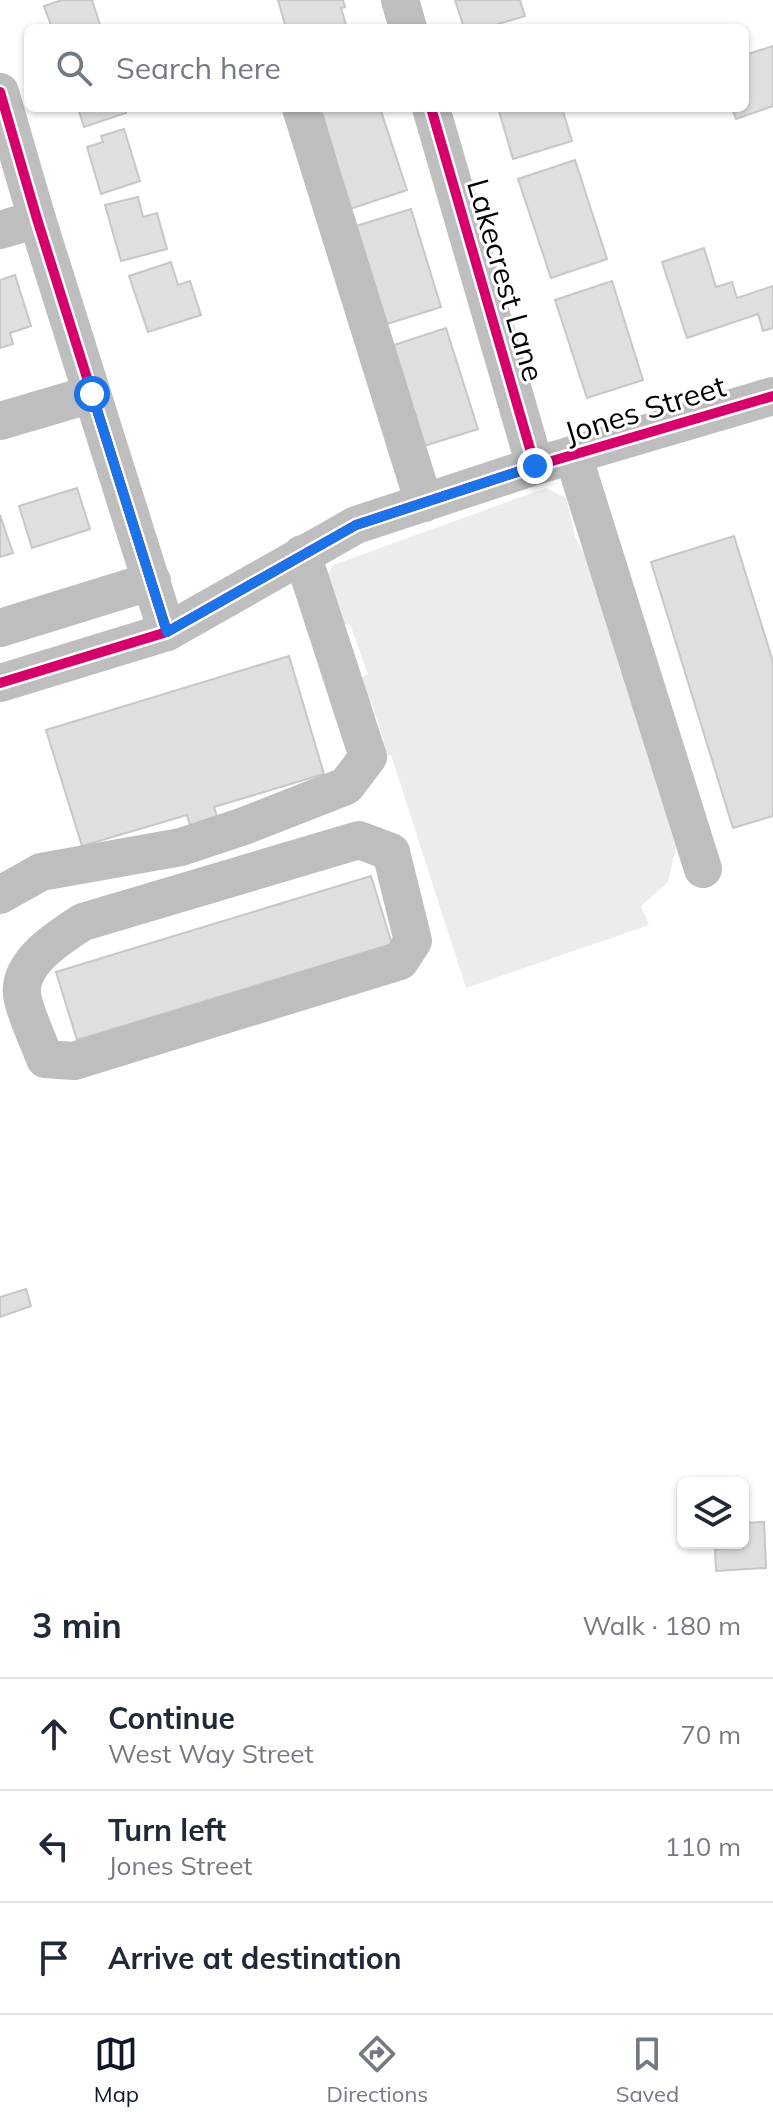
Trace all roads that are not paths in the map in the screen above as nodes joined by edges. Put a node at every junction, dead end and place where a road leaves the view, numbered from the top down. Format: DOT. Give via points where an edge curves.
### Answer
graph roads {
  1 [pos="400,0"];
  2 [pos="407,24"];
  3 [pos="0,92"];
  4 [pos="302,112"];
  5 [pos="432,112"];
  6 [pos="37,219"];
  7 [pos="0,230"];
  8 [pos="92,394"];
  9 [pos="773,396"];
  10 [pos="0,421"];
  11 [pos="573,455"];
  12 [pos="535,466"];
  13 [pos="424,503"];
  14 [pos="302,554"];
  15 [pos="152,581"];
  16 [pos="0,628"];
  17 [pos="167,632"];
  18 [pos="0,683"];
  19 [pos="703,869"];
  20 [pos="0,895"];
  21 [pos="12,967"];
  1 -- 2 [label="street"];
  3 -- 6 [label="street"];
  4 -- 13 [label="street"];
  5 -- 12 [label="street, Lakecrest Lane"];
  6 -- 7 [label="street"];
  6 -- 8 [label="street"];
  8 -- 10 [label="street"];
  8 -- 15 [label="street"];
  9 -- 11 [label="street, Jones Street"];
  11 -- 12 [label="street, Jones Street"];
  11 -- 19 [label="street"];
  12 -- 13 [label="street, Jones Street"];
  13 -- 14 [label="street, Jones Street" via="356,525"];
  14 -- 17 [label="street, Jones Street"];
  14 -- 20 [label="street" via="368,757 346,786 181,847 41,872"];
  15 -- 16 [label="street"];
  15 -- 17 [label="street"];
  17 -- 18 [label="street, Jones Street"];
  21 -- 21 [label="street" via="83,922 359,840 391,852 413,941 400,961 74,1061 45,1059"];
}
